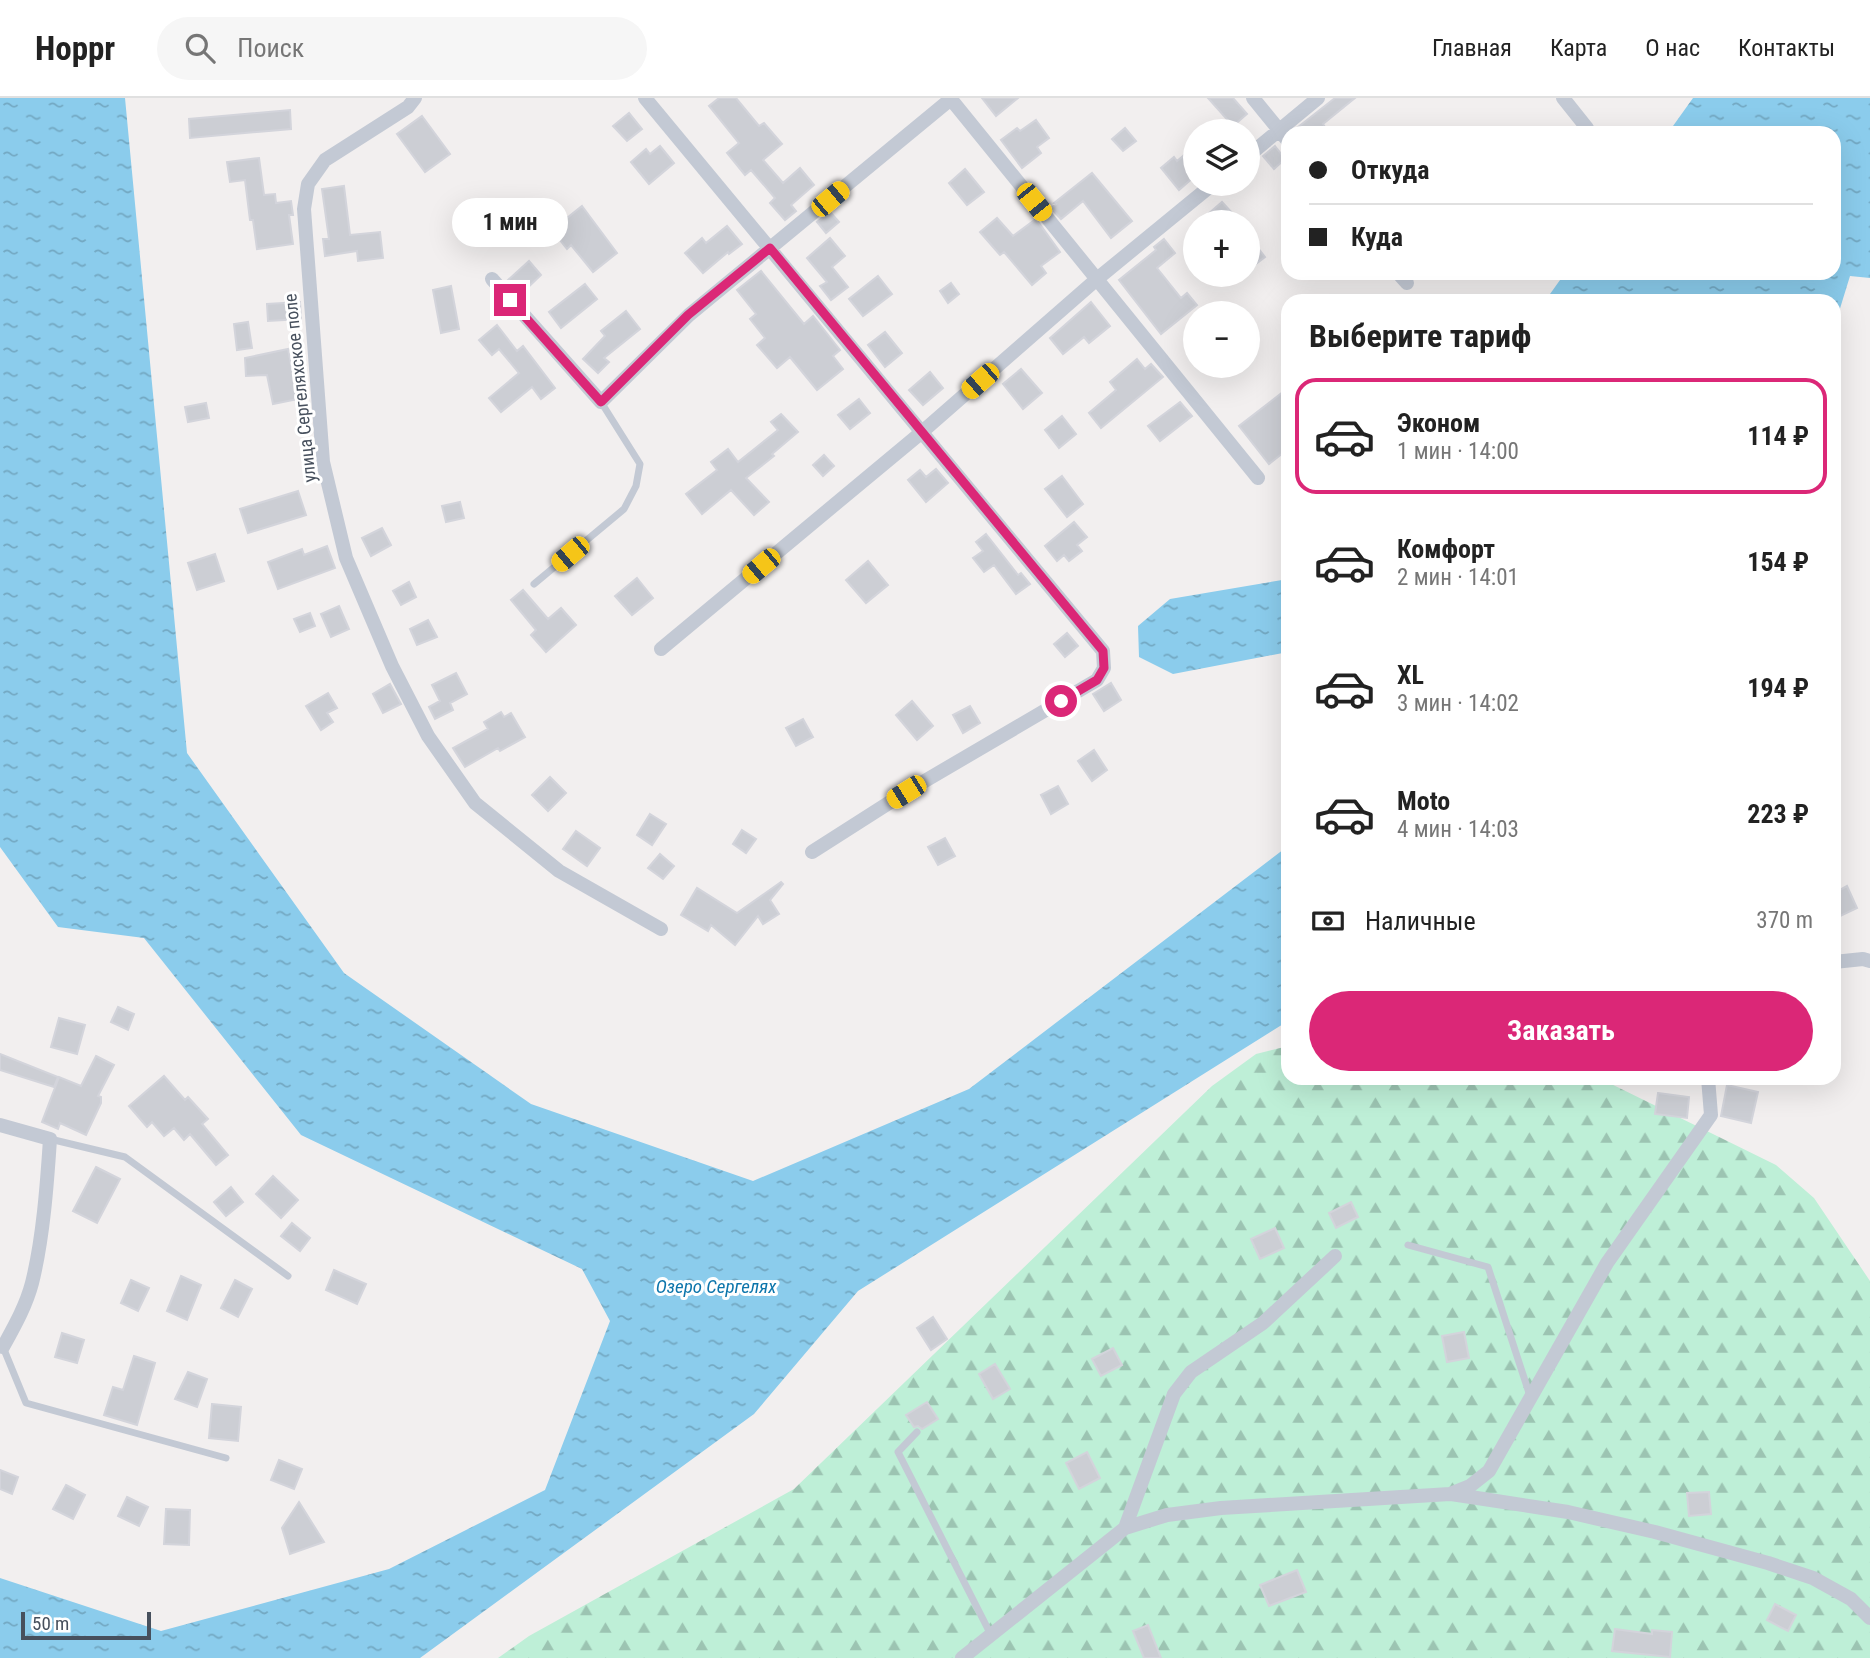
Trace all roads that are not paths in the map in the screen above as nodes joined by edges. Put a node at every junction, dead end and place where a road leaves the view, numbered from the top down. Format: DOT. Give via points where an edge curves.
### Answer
graph roads {
  1 [pos="415,98"];
  2 [pos="645,98"];
  3 [pos="951,98"];
  4 [pos="1252,98"];
  5 [pos="1318,98"];
  6 [pos="1563,98"];
  7 [pos="1292,126"];
  8 [pos="1585,126"];
  9 [pos="1281,132"];
  10 [pos="1281,137"];
  11 [pos="1260,149"];
  12 [pos="1198,196"];
  13 [pos="770,248"];
  14 [pos="492,279"];
  15 [pos="1097,279"];
  16 [pos="601,402"];
  17 [pos="922,432"];
  18 [pos="1258,478"];
  19 [pos="534,584"];
  20 [pos="661,649"];
  21 [pos="812,852"];
  22 [pos="661,929"];
  23 [pos="1841,961"];
  24 [pos="1870,961"];
  25 [pos="1709,1085"];
  26 [pos="0,1125"];
  27 [pos="50,1139"];
  28 [pos="1408,1245"];
  29 [pos="1335,1256"];
  30 [pos="288,1276"];
  31 [pos="2,1346"];
  32 [pos="1530,1396"];
  33 [pos="917,1432"];
  34 [pos="226,1458"];
  35 [pos="1450,1494"];
  36 [pos="1125,1528"];
  37 [pos="1870,1618"];
  38 [pos="990,1633"];
  39 [pos="962,1658"];
  1 -- 22 [label="street, улица Сергеляхское поле" via="325,160 308,184 304,209 323,462 346,558 428,736 475,803 559,871"];
  2 -- 13 [label="street"];
  3 -- 13 [label="street"];
  3 -- 15 [label="street"];
  4 -- 9 [label="street"];
  5 -- 7 [label="street"];
  6 -- 8 [label="street"];
  10 -- 11 [label="street"];
  12 -- 15 [label="street"];
  13 -- 16 [label="street" via="688,315"];
  13 -- 17 [label="street"];
  14 -- 16 [label="street"];
  15 -- 17 [label="street"];
  15 -- 18 [label="street"];
  16 -- 19 [label="lane" via="639,464 636,486 624,509"];
  17 -- 20 [label="street"];
  17 -- 21 [label="street" via="1103,651 1104,668 1097,680"];
  23 -- 24 [label="street"];
  25 -- 32 [label="street" via="1711,1115 1607,1263"];
  26 -- 27 [label="street"];
  27 -- 30 [label="lane" via="125,1157"];
  27 -- 31 [label="street" via="32,1284"];
  28 -- 32 [label="lane" via="1488,1267"];
  29 -- 36 [label="street" via="1263,1323 1182,1383"];
  31 -- 34 [label="lane" via="26,1403"];
  32 -- 35 [label="street" via="1489,1471"];
  33 -- 38 [label="lane" via="898,1452"];
  35 -- 36 [label="street" via="1221,1508 1167,1515"];
  35 -- 37 [label="street" via="1568,1512 1768,1563 1813,1578 1851,1599"];
  36 -- 38 [label="street"];
  38 -- 39 [label="street"];
}
